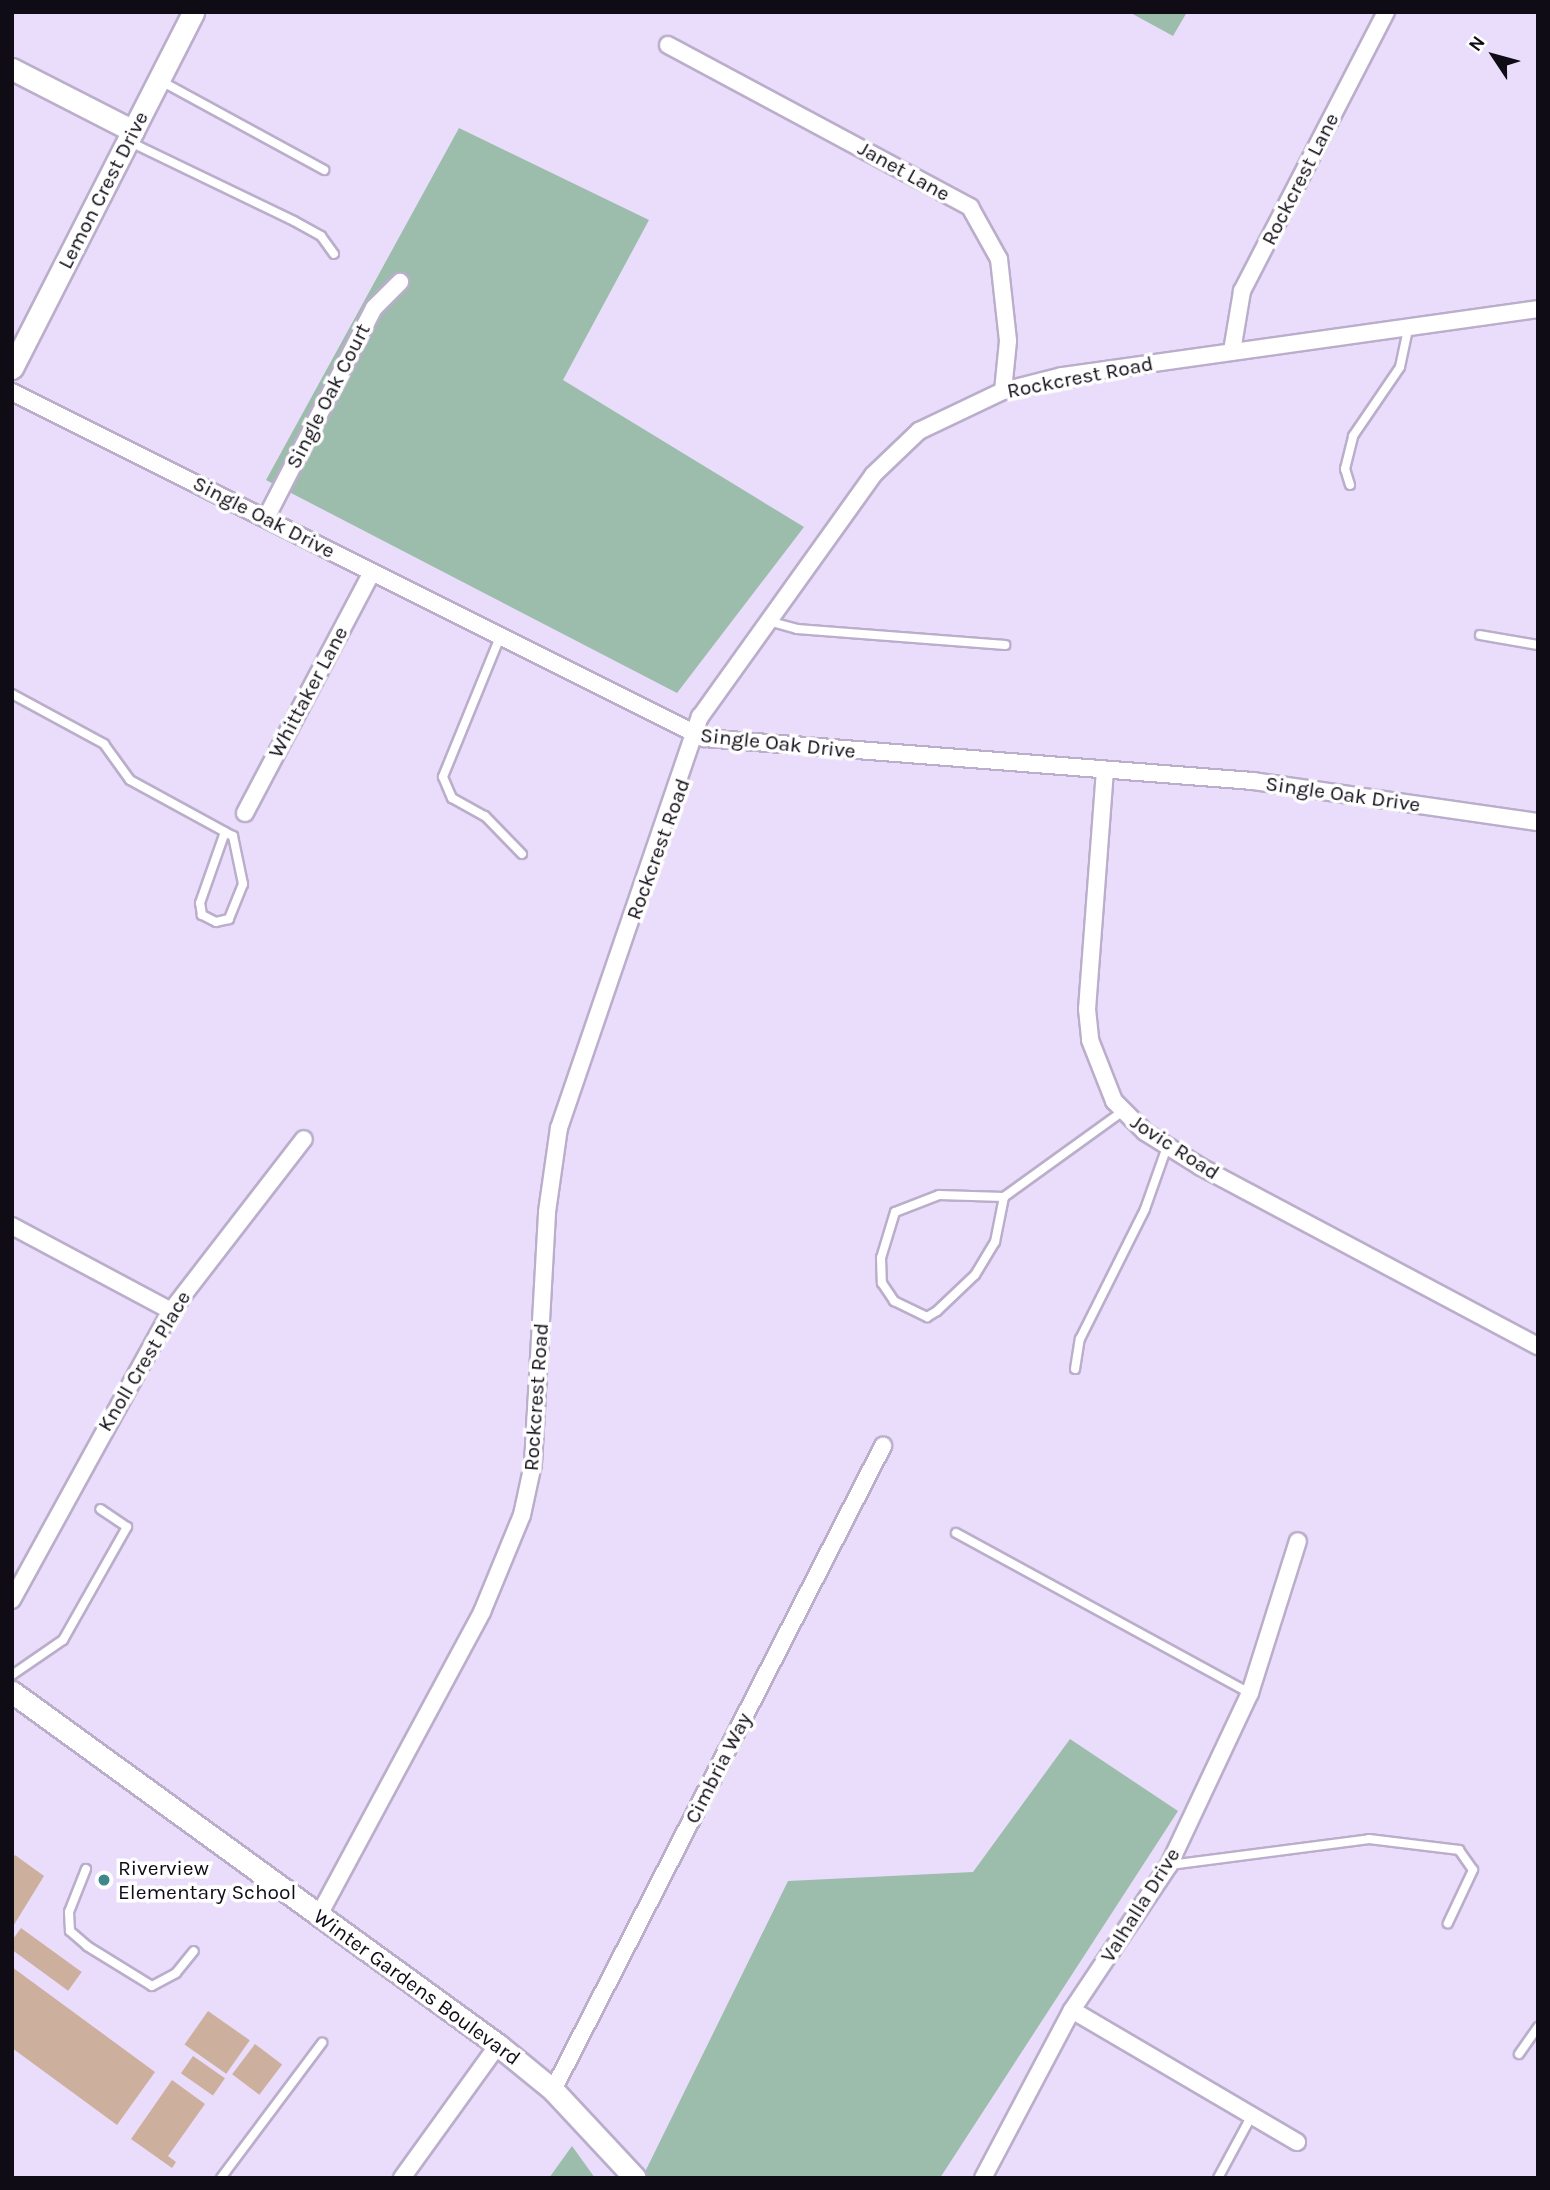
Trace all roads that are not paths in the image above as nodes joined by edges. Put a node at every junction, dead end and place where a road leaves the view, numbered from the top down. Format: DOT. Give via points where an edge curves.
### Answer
graph roads {
  1 [pos="193,12"];
  2 [pos="1386,12"];
  3 [pos="668,45"];
  4 [pos="12,69"];
  5 [pos="159,80"];
  6 [pos="130,136"];
  7 [pos="324,170"];
  8 [pos="334,254"];
  9 [pos="400,282"];
  10 [pos="1538,309"];
  11 [pos="1408,328"];
  12 [pos="1232,351"];
  13 [pos="12,368"];
  14 [pos="1003,391"];
  15 [pos="12,392"];
  16 [pos="1350,485"];
  17 [pos="266,518"];
  18 [pos="372,572"];
  19 [pos="766,620"];
  20 [pos="1480,635"];
  21 [pos="500,638"];
  22 [pos="1005,645"];
  23 [pos="1538,645"];
  24 [pos="12,694"];
  25 [pos="696,735"];
  26 [pos="1105,770"];
  27 [pos="245,813"];
  28 [pos="1538,822"];
  29 [pos="225,832"];
  30 [pos="522,854"];
  31 [pos="1122,1112"];
  32 [pos="304,1139"];
  33 [pos="1167,1147"];
  34 [pos="1004,1197"];
  35 [pos="12,1226"];
  36 [pos="171,1311"];
  37 [pos="1538,1346"];
  38 [pos="1075,1369"];
  39 [pos="883,1446"];
  40 [pos="100,1509"];
  41 [pos="956,1533"];
  42 [pos="1298,1541"];
  43 [pos="12,1600"];
  44 [pos="12,1675"];
  45 [pos="12,1692"];
  46 [pos="1250,1693"];
  47 [pos="1169,1865"];
  48 [pos="86,1869"];
  49 [pos="319,1915"];
  50 [pos="1448,1923"];
  51 [pos="194,1951"];
  52 [pos="1072,2010"];
  53 [pos="1538,2027"];
  54 [pos="322,2043"];
  55 [pos="498,2045"];
  56 [pos="1519,2054"];
  57 [pos="553,2090"];
  58 [pos="1252,2115"];
  59 [pos="1297,2141"];
  60 [pos="221,2178"];
  61 [pos="402,2178"];
  62 [pos="635,2178"];
  63 [pos="984,2178"];
  64 [pos="1218,2178"];
  1 -- 5 [label="main road, Lemon Crest Drive"];
  2 -- 12 [label="street, Rockcrest Lane" via="1242,291"];
  3 -- 14 [label="street, Janet Lane" via="970,208 999,259 1008,341"];
  4 -- 6 [label="main road"];
  5 -- 6 [label="main road, Lemon Crest Drive"];
  5 -- 7 [label="lane"];
  6 -- 8 [label="lane" via="321,236"];
  6 -- 13 [label="main road, Lemon Crest Drive"];
  9 -- 17 [label="street, Single Oak Court" via="374,308"];
  10 -- 11 [label="street, Rockcrest Road"];
  11 -- 12 [label="street, Rockcrest Road"];
  11 -- 16 [label="lane" via="1400,367 1353,436 1345,469"];
  12 -- 14 [label="street, Rockcrest Road"];
  14 -- 19 [label="street, Rockcrest Road" via="951,413 901,446"];
  15 -- 17 [label="street, Single Oak Drive"];
  17 -- 18 [label="street, Single Oak Drive"];
  18 -- 21 [label="street, Single Oak Drive"];
  18 -- 27 [label="street, Whittaker Lane"];
  19 -- 22 [label="lane" via="797,629"];
  19 -- 25 [label="street, Rockcrest Road" via="705,709"];
  20 -- 23 [label="lane"];
  21 -- 25 [label="street, Single Oak Drive"];
  21 -- 30 [label="lane" via="443,777 452,798 485,816"];
  24 -- 29 [label="lane" via="104,744 130,780"];
  25 -- 26 [label="street, Single Oak Drive"];
  25 -- 49 [label="street, Rockcrest Road" via="559,1128 547,1212 533,1464 522,1515 482,1612"];
  26 -- 28 [label="street, Single Oak Drive" via="1297,786"];
  26 -- 31 [label="street, Jovic Road" via="1087,1009 1097,1063"];
  29 -- 29 [label="lane" via="233,836 243,884 229,919 216,922 202,915 200,903"];
  31 -- 33 [label="street, Jovic Road"];
  31 -- 34 [label="lane"];
  32 -- 36 [label="street, Knoll Crest Place"];
  33 -- 37 [label="street, Jovic Road"];
  33 -- 38 [label="lane" via="1144,1209 1080,1339"];
  34 -- 34 [label="lane" via="995,1242 975,1275 927,1317 894,1301 882,1283 881,1258 895,1212 939,1195"];
  35 -- 36 [label="street"];
  36 -- 43 [label="street, Knoll Crest Place"];
  39 -- 57 [label="street, Cimbria Way"];
  40 -- 44 [label="lane" via="127,1527 63,1640"];
  41 -- 46 [label="lane"];
  42 -- 46 [label="street, Valhalla Drive"];
  45 -- 49 [label="main road, Winter Gardens Boulevard"];
  46 -- 47 [label="street, Valhalla Drive"];
  47 -- 50 [label="lane" via="1369,1839 1459,1850 1473,1870"];
  47 -- 52 [label="street, Valhalla Drive"];
  48 -- 51 [label="lane" via="69,1912 70,1931 88,1946 152,1986 176,1973"];
  49 -- 55 [label="main road, Winter Gardens Boulevard"];
  52 -- 58 [label="street"];
  52 -- 63 [label="street, Valhalla Drive"];
  53 -- 56 [label="lane"];
  54 -- 60 [label="lane"];
  55 -- 57 [label="main road, Winter Gardens Boulevard"];
  55 -- 61 [label="street"];
  57 -- 62 [label="main road, Winter Gardens Boulevard"];
  58 -- 59 [label="street"];
  58 -- 64 [label="lane"];
}
